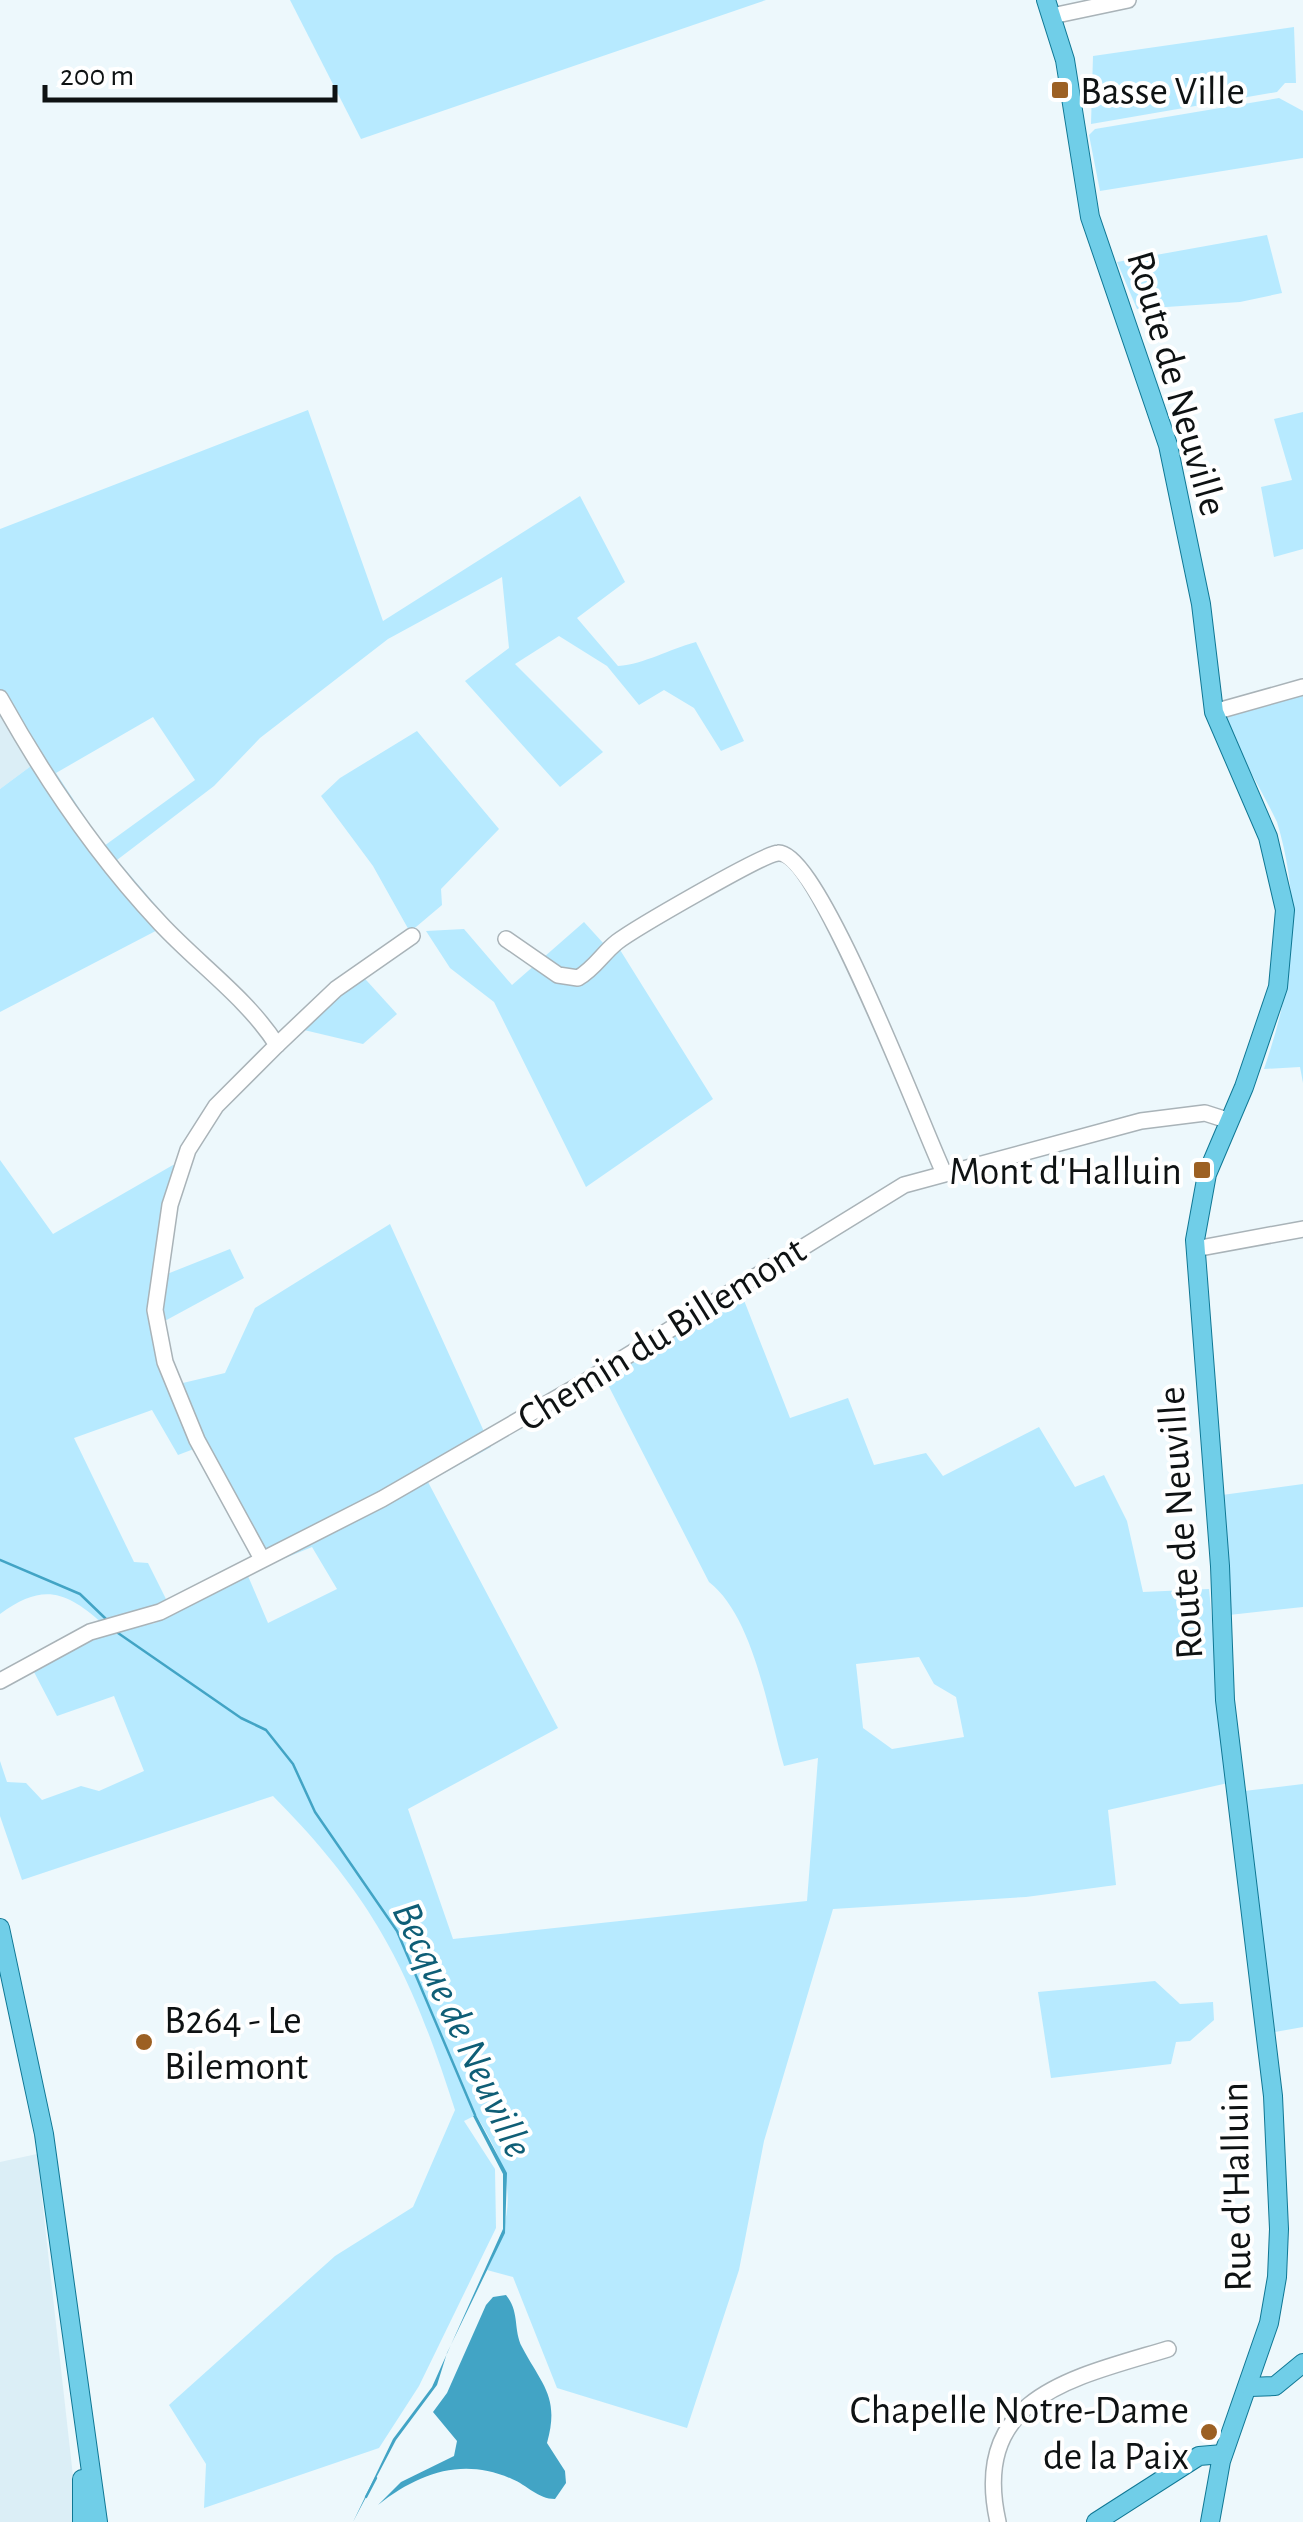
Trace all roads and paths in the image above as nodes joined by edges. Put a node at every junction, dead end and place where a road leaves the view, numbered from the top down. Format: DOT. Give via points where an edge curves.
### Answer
graph roads {
  1 [pos="1128,0"];
  2 [pos="1049,8"];
  3 [pos="1303,686"];
  4 [pos="0,698"];
  5 [pos="1214,712"];
  6 [pos="412,936"];
  7 [pos="506,938"];
  8 [pos="277,1045"];
  9 [pos="1230,1121"];
  10 [pos="944,1173"];
  11 [pos="1303,1229"];
  12 [pos="1195,1248"];
  13 [pos="262,1560"];
  14 [pos="0,1681"];
  15 [pos="0,1928"];
  16 [pos="1256,1962"];
  17 [pos="1168,2348"];
  18 [pos="1301,2364"];
  19 [pos="1253,2378"];
  20 [pos="78,2399"];
  21 [pos="1221,2463"];
  22 [pos="82,2522"];
  23 [pos="98,2522"];
  24 [pos="998,2522"];
  25 [pos="1096,2522"];
  26 [pos="1210,2522"];
  1 -- 2 [label="street"];
  2 -- 5 [label="main road, Route de Neuville" via="1065,60 1090,218 1168,445 1201,604"];
  3 -- 5 [label="street"];
  4 -- 8 [label="street" via="74,819 156,919"];
  5 -- 9 [label="main road, Route de Neuville" via="1280,850 1294,927 1280,1007"];
  6 -- 8 [label="street" via="336,989"];
  7 -- 10 [label="street" via="558,975 578,978 619,940 776,853 790,856 808,875 852,959"];
  8 -- 13 [label="street" via="216,1106 188,1150 170,1205 156,1310 166,1362 197,1440"];
  9 -- 10 [label="street, Chemin du Billemont" via="1205,1113 1131,1123"];
  9 -- 12 [label="main road, Route de Neuville" via="1200,1198"];
  10 -- 13 [label="street, Chemin du Billemont" via="882,1196 524,1418"];
  11 -- 12 [label="street"];
  12 -- 16 [label="main road, Route de Neuville" via="1225,1700"];
  13 -- 14 [label="street, Chemin du Billemont" via="160,1612 90,1632"];
  15 -- 20 [label="main road" via="44,2134"];
  16 -- 19 [label="main road, Rue d'Halluin" via="1273,2096 1279,2243 1274,2298"];
  17 -- 24 [label="street" via="1082,2376 1018,2412 992,2463"];
  18 -- 19 [label="main road"];
  19 -- 21 [label="main road, Rue d'Halluin"];
  20 -- 22 [label="main road"];
  20 -- 23 [label="main road"];
  21 -- 25 [label="main road" via="1184,2469"];
  21 -- 26 [label="main road, Rue d'Halluin"];
}
